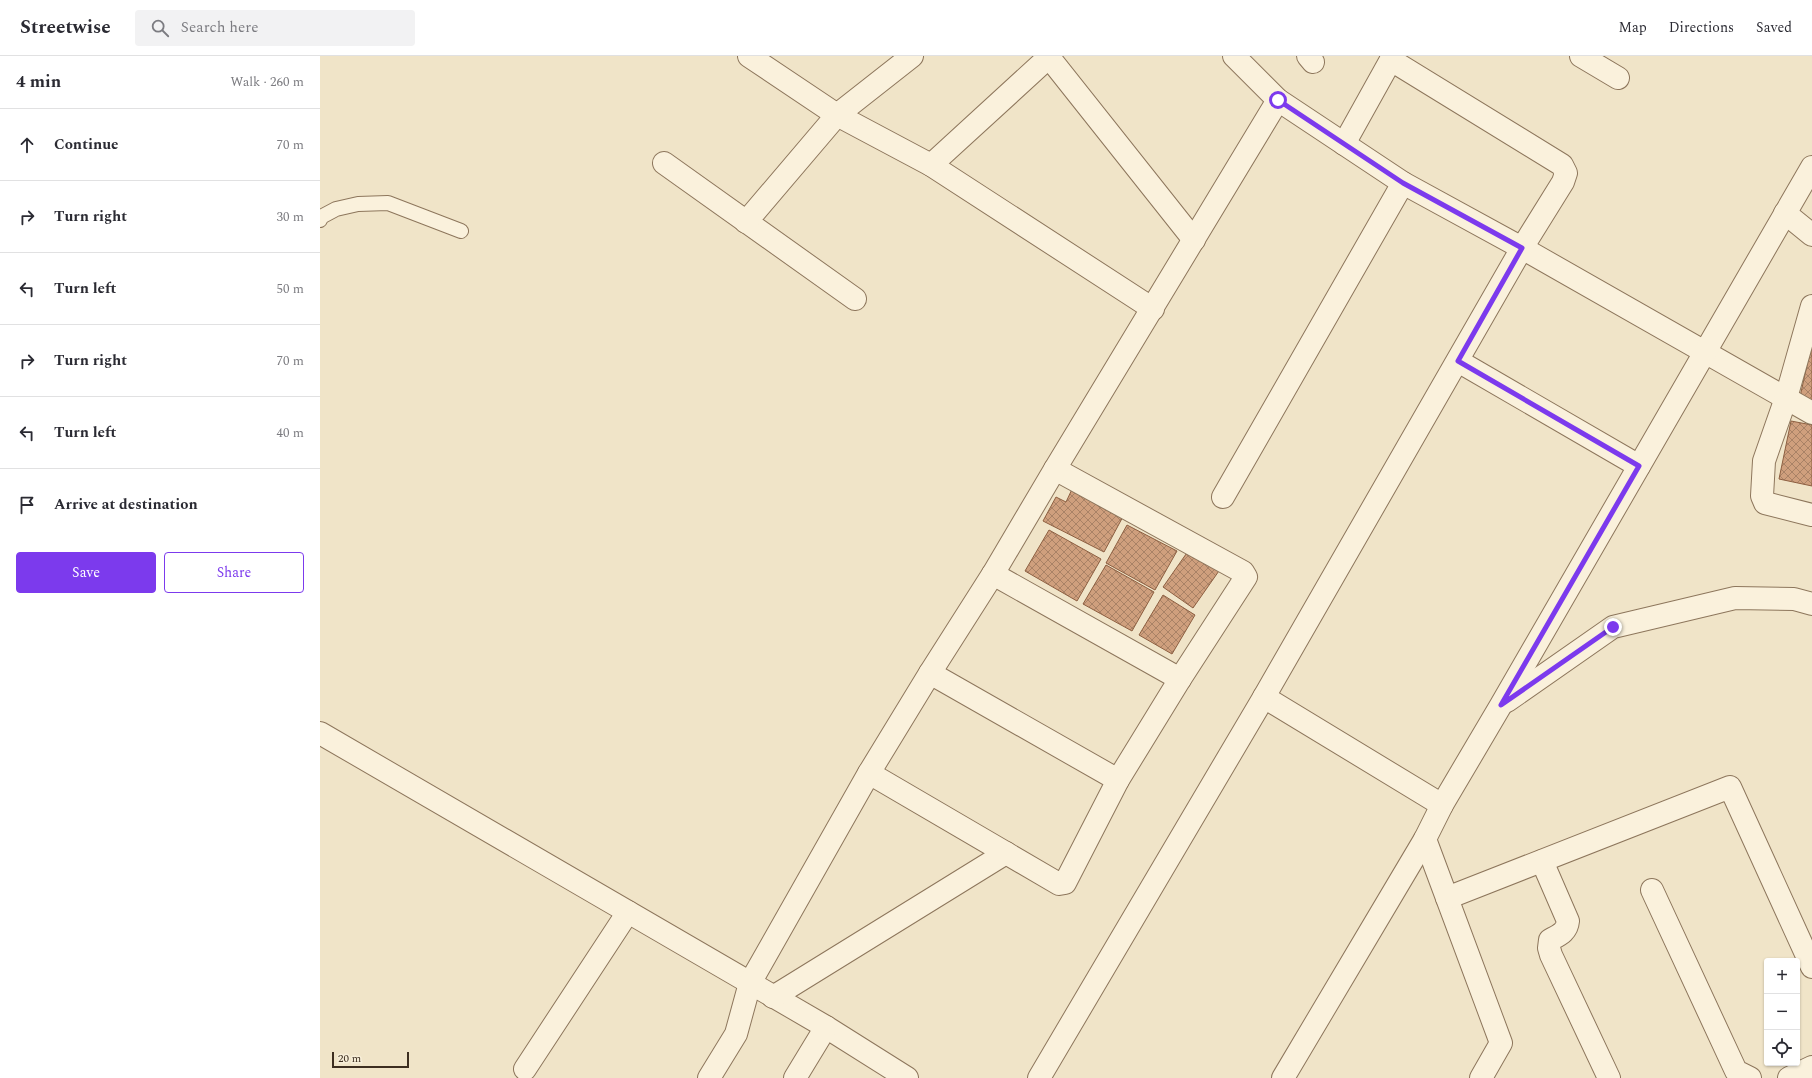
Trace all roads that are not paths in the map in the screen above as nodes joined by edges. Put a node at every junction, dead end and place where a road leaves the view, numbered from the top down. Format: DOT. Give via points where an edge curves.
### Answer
graph roads {
  1 [pos="749,56"];
  2 [pos="912,56"];
  3 [pos="1049,56"];
  4 [pos="1234,56"];
  5 [pos="1581,56"];
  6 [pos="1392,58"];
  7 [pos="1618,78"];
  8 [pos="1278,100"];
  9 [pos="837,115"];
  10 [pos="1344,144"];
  11 [pos="664,163"];
  12 [pos="931,164"];
  13 [pos="1812,167"];
  14 [pos="1403,183"];
  15 [pos="1785,213"];
  16 [pos="320,220"];
  17 [pos="746,222"];
  18 [pos="461,231"];
  19 [pos="1812,235"];
  20 [pos="1194,240"];
  21 [pos="1522,248"];
  22 [pos="856,299"];
  23 [pos="1812,306"];
  24 [pos="1153,309"];
  25 [pos="1705,352"];
  26 [pos="1458,361"];
  27 [pos="1786,398"];
  28 [pos="1812,414"];
  29 [pos="1639,466"];
  30 [pos="1055,469"];
  31 [pos="1223,497"];
  32 [pos="1812,514"];
  33 [pos="993,574"];
  34 [pos="1812,604"];
  35 [pos="930,673"];
  36 [pos="1180,679"];
  37 [pos="1264,697"];
  38 [pos="1501,705"];
  39 [pos="320,733"];
  40 [pos="869,773"];
  41 [pos="1118,780"];
  42 [pos="1442,805"];
  43 [pos="1424,839"];
  44 [pos="1006,853"];
  45 [pos="1542,861"];
  46 [pos="1652,890"];
  47 [pos="1447,898"];
  48 [pos="628,912"];
  49 [pos="1812,967"];
  50 [pos="750,983"];
  51 [pos="773,997"];
  52 [pos="826,1027"];
  53 [pos="1812,1067"];
  54 [pos="525,1069"];
  55 [pos="1740,1076"];
  56 [pos="709,1078"];
  57 [pos="795,1078"];
  58 [pos="907,1078"];
  59 [pos="1039,1078"];
  60 [pos="1283,1078"];
  61 [pos="1481,1078"];
  62 [pos="1609,1078"];
  63 [pos="1789,1078"];
  1 -- 9 [label="street"];
  2 -- 9 [label="street"];
  3 -- 12 [label="street"];
  3 -- 20 [label="street"];
  4 -- 8 [label="street"];
  5 -- 7 [label="street"];
  6 -- 10 [label="street"];
  6 -- 21 [label="street" via="1562,165 1566,173 1563,182"];
  8 -- 10 [label="street"];
  8 -- 20 [label="street"];
  9 -- 12 [label="street"];
  9 -- 17 [label="street"];
  10 -- 14 [label="street"];
  11 -- 17 [label="street"];
  12 -- 24 [label="street"];
  13 -- 15 [label="street"];
  14 -- 21 [label="street"];
  14 -- 31 [label="street"];
  15 -- 19 [label="street"];
  15 -- 25 [label="street"];
  16 -- 18 [label="lane" via="336,209 358,204 388,203"];
  17 -- 22 [label="street"];
  20 -- 24 [label="street"];
  21 -- 25 [label="street"];
  21 -- 26 [label="street"];
  23 -- 27 [label="street"];
  24 -- 30 [label="street"];
  25 -- 27 [label="street"];
  25 -- 29 [label="street"];
  26 -- 29 [label="street"];
  26 -- 37 [label="street"];
  27 -- 28 [label="street"];
  27 -- 32 [label="street" via="1764,461 1762,496 1765,502"];
  29 -- 38 [label="street"];
  30 -- 33 [label="street"];
  30 -- 36 [label="street" via="1246,574"];
  33 -- 35 [label="street"];
  33 -- 36 [label="street"];
  34 -- 38 [label="street" via="1794,599 1735,598 1613,627"];
  35 -- 40 [label="street"];
  35 -- 41 [label="street"];
  36 -- 41 [label="street"];
  37 -- 42 [label="street"];
  37 -- 59 [label="street"];
  38 -- 42 [label="street"];
  39 -- 48 [label="street"];
  40 -- 44 [label="street"];
  40 -- 50 [label="street"];
  41 -- 44 [label="street" via="1065,884 1059,884"];
  42 -- 43 [label="street"];
  43 -- 47 [label="street"];
  43 -- 60 [label="street"];
  44 -- 51 [label="street"];
  45 -- 47 [label="street"];
  45 -- 49 [label="street" via="1730,787"];
  45 -- 62 [label="street" via="1568,921 1568,927 1550,940 1551,955"];
  46 -- 55 [label="street"];
  47 -- 61 [label="street" via="1501,1043"];
  48 -- 50 [label="street"];
  48 -- 54 [label="street"];
  50 -- 51 [label="street"];
  50 -- 56 [label="street" via="736,1034"];
  51 -- 52 [label="street"];
  52 -- 57 [label="street"];
  52 -- 58 [label="street"];
  53 -- 63 [label="street"];
}
